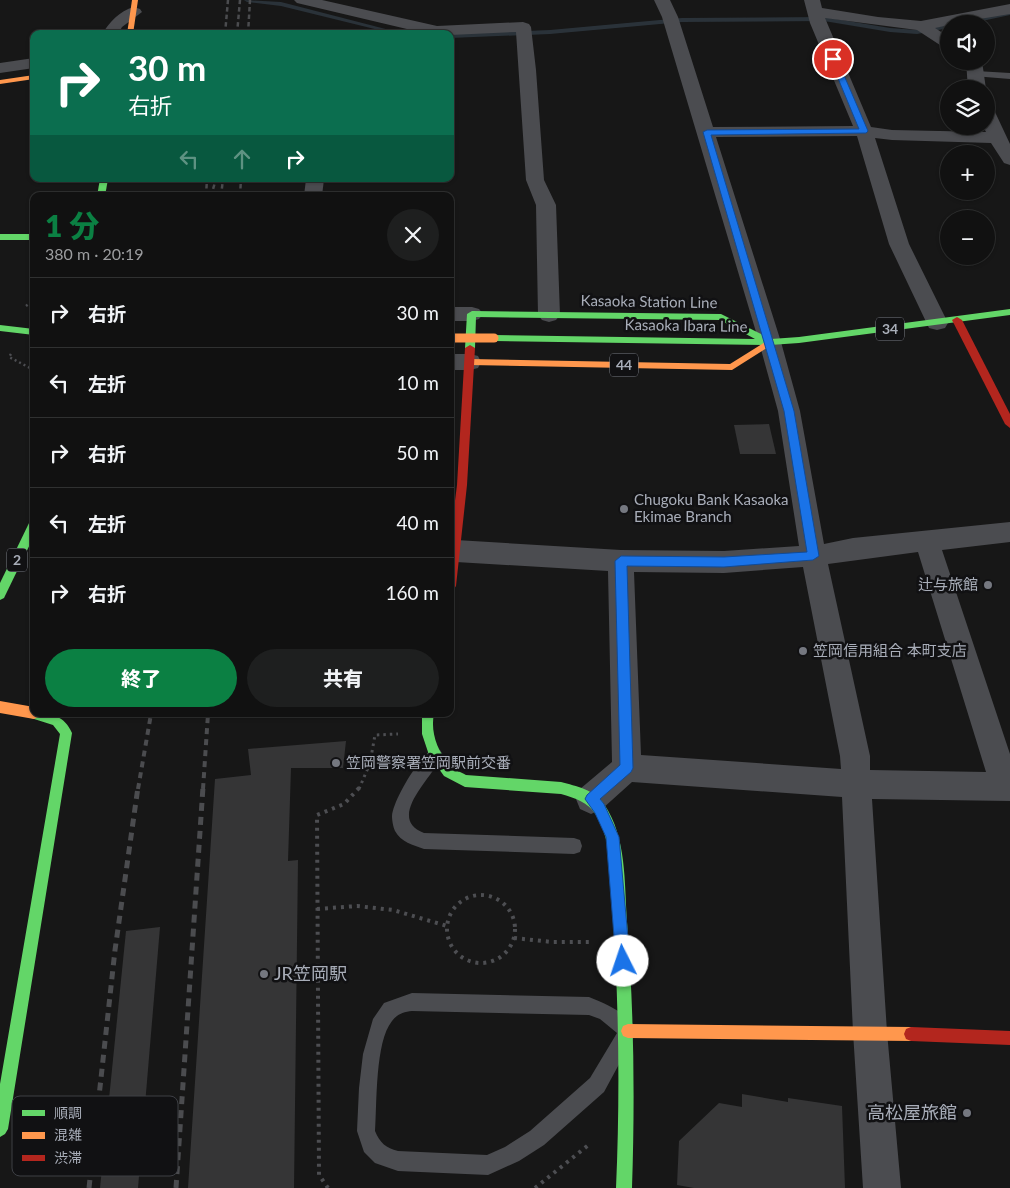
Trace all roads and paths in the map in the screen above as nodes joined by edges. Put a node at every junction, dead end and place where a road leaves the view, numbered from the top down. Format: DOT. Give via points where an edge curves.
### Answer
graph roads {
  1 [pos="302,0"];
  2 [pos="662,0"];
  3 [pos="134,6"];
  4 [pos="1010,9"];
  5 [pos="815,12"];
  6 [pos="385,26"];
  7 [pos="925,29"];
  8 [pos="112,30"];
  9 [pos="131,30"];
  10 [pos="419,30"];
  11 [pos="454,31"];
  12 [pos="940,38"];
  13 [pos="30,64"];
  14 [pos="0,68"];
  15 [pos="976,74"];
  16 [pos="1010,76"];
  17 [pos="30,78"];
  18 [pos="0,82"];
  19 [pos="864,131"];
  20 [pos="707,132"];
  21 [pos="995,133"];
  22 [pos="997,138"];
  23 [pos="1010,159"];
  24 [pos="0,237"];
  25 [pos="30,238"];
  26 [pos="30,303"];
  27 [pos="26,306"];
  28 [pos="1010,312"];
  29 [pos="454,314"];
  30 [pos="472,314"];
  31 [pos="549,315"];
  32 [pos="957,320"];
  33 [pos="937,323"];
  34 [pos="0,328"];
  35 [pos="30,332"];
  36 [pos="454,338"];
  37 [pos="770,342"];
  38 [pos="9,357"];
  39 [pos="460,362"];
  40 [pos="30,368"];
  41 [pos="1010,424"];
  42 [pos="30,532"];
  43 [pos="1010,532"];
  44 [pos="927,542"];
  45 [pos="456,551"];
  46 [pos="813,556"];
  47 [pos="621,561"];
  48 [pos="454,563"];
  49 [pos="0,595"];
  50 [pos="0,706"];
  51 [pos="30,713"];
  52 [pos="47,717"];
  53 [pos="427,717"];
  54 [pos="406,734"];
  55 [pos="435,755"];
  56 [pos="626,768"];
  57 [pos="857,784"];
  58 [pos="1008,787"];
  59 [pos="591,799"];
  60 [pos="574,846"];
  61 [pos="317,910"];
  62 [pos="447,926"];
  63 [pos="514,938"];
  64 [pos="598,942"];
  65 [pos="628,1031"];
  66 [pos="870,1032"];
  67 [pos="1010,1038"];
  68 [pos="0,1124"];
  69 [pos="596,1139"];
  70 [pos="328,1188"];
  71 [pos="535,1188"];
  72 [pos="624,1188"];
  73 [pos="882,1188"];
  1 -- 6 [label="street"];
  2 -- 20 [label="street"];
  3 -- 8 [label="street"];
  3 -- 9 [label="main road"];
  4 -- 7 [label="street"];
  5 -- 7 [label="street"];
  5 -- 19 [label="street"];
  6 -- 10 [label="street"];
  7 -- 12 [label="street"];
  11 -- 31 [label="street" via="523,28 534,180 546,205"];
  13 -- 14 [label="street"];
  15 -- 16 [label="lane"];
  17 -- 18 [label="main road"];
  19 -- 20 [label="street"];
  19 -- 22 [label="street"];
  19 -- 33 [label="street" via="898,244"];
  20 -- 37 [label="street"];
  21 -- 22 [label="street"];
  22 -- 23 [label="street"];
  24 -- 25 [label="main road"];
  26 -- 27 [label="path"];
  28 -- 32 [label="main road, Kasaoka Ibara Line / 34"];
  29 -- 30 [label="street"];
  30 -- 31 [label="main road, Kasaoka Station Line"];
  30 -- 39 [label="main road"];
  31 -- 37 [label="main road, Kasaoka Station Line" via="721,317"];
  32 -- 33 [label="main road, Kasaoka Ibara Line / 34"];
  32 -- 41 [label="main road"];
  33 -- 37 [label="main road, Kasaoka Ibara Line / 34"];
  34 -- 35 [label="main road"];
  36 -- 37 [label="main road, Kasaoka Ibara Line / 34, bridge"];
  37 -- 39 [label="main road, 44" via="732,367"];
  37 -- 46 [label="street" via="789,411"];
  38 -- 40 [label="path"];
  39 -- 45 [label="main road"];
  42 -- 49 [label="main road, 2"];
  43 -- 44 [label="street"];
  44 -- 46 [label="street"];
  44 -- 58 [label="street"];
  45 -- 47 [label="street"];
  45 -- 48 [label="main road"];
  46 -- 47 [label="street" via="724,562"];
  46 -- 57 [label="street"];
  47 -- 56 [label="street"];
  50 -- 51 [label="main road"];
  52 -- 68 [label="main road" via="66,733"];
  53 -- 55 [label="main road" via="428,734"];
  54 -- 61 [label="path" via="375,736 366,778 351,800 333,811 317,815"];
  55 -- 59 [label="main road" via="448,772 465,781 562,788"];
  55 -- 60 [label="lane" via="400,809 398,822 403,832 413,839"];
  56 -- 57 [label="street"];
  56 -- 59 [label="street"];
  57 -- 58 [label="street"];
  57 -- 66 [label="street"];
  59 -- 65 [label="main road" via="600,808 612,837"];
  61 -- 62 [label="path" via="357,906 393,910"];
  61 -- 70 [label="path" via="319,1175"];
  62 -- 63 [label="path" via="453,949 470,963 481,964 501,957"];
  62 -- 63 [label="path" via="450,914 465,897 487,893 506,904 515,926"];
  63 -- 64 [label="path"];
  65 -- 65 [label="lane" via="597,1085 537,1138 504,1158 488,1165 398,1161 382,1156 371,1145 366,1131 375,1035 384,1016 395,1006 412,1002 589,1006 606,1013"];
  65 -- 66 [label="main road"];
  65 -- 72 [label="main road"];
  66 -- 67 [label="main road"];
  66 -- 73 [label="street"];
  69 -- 71 [label="path"];
}
